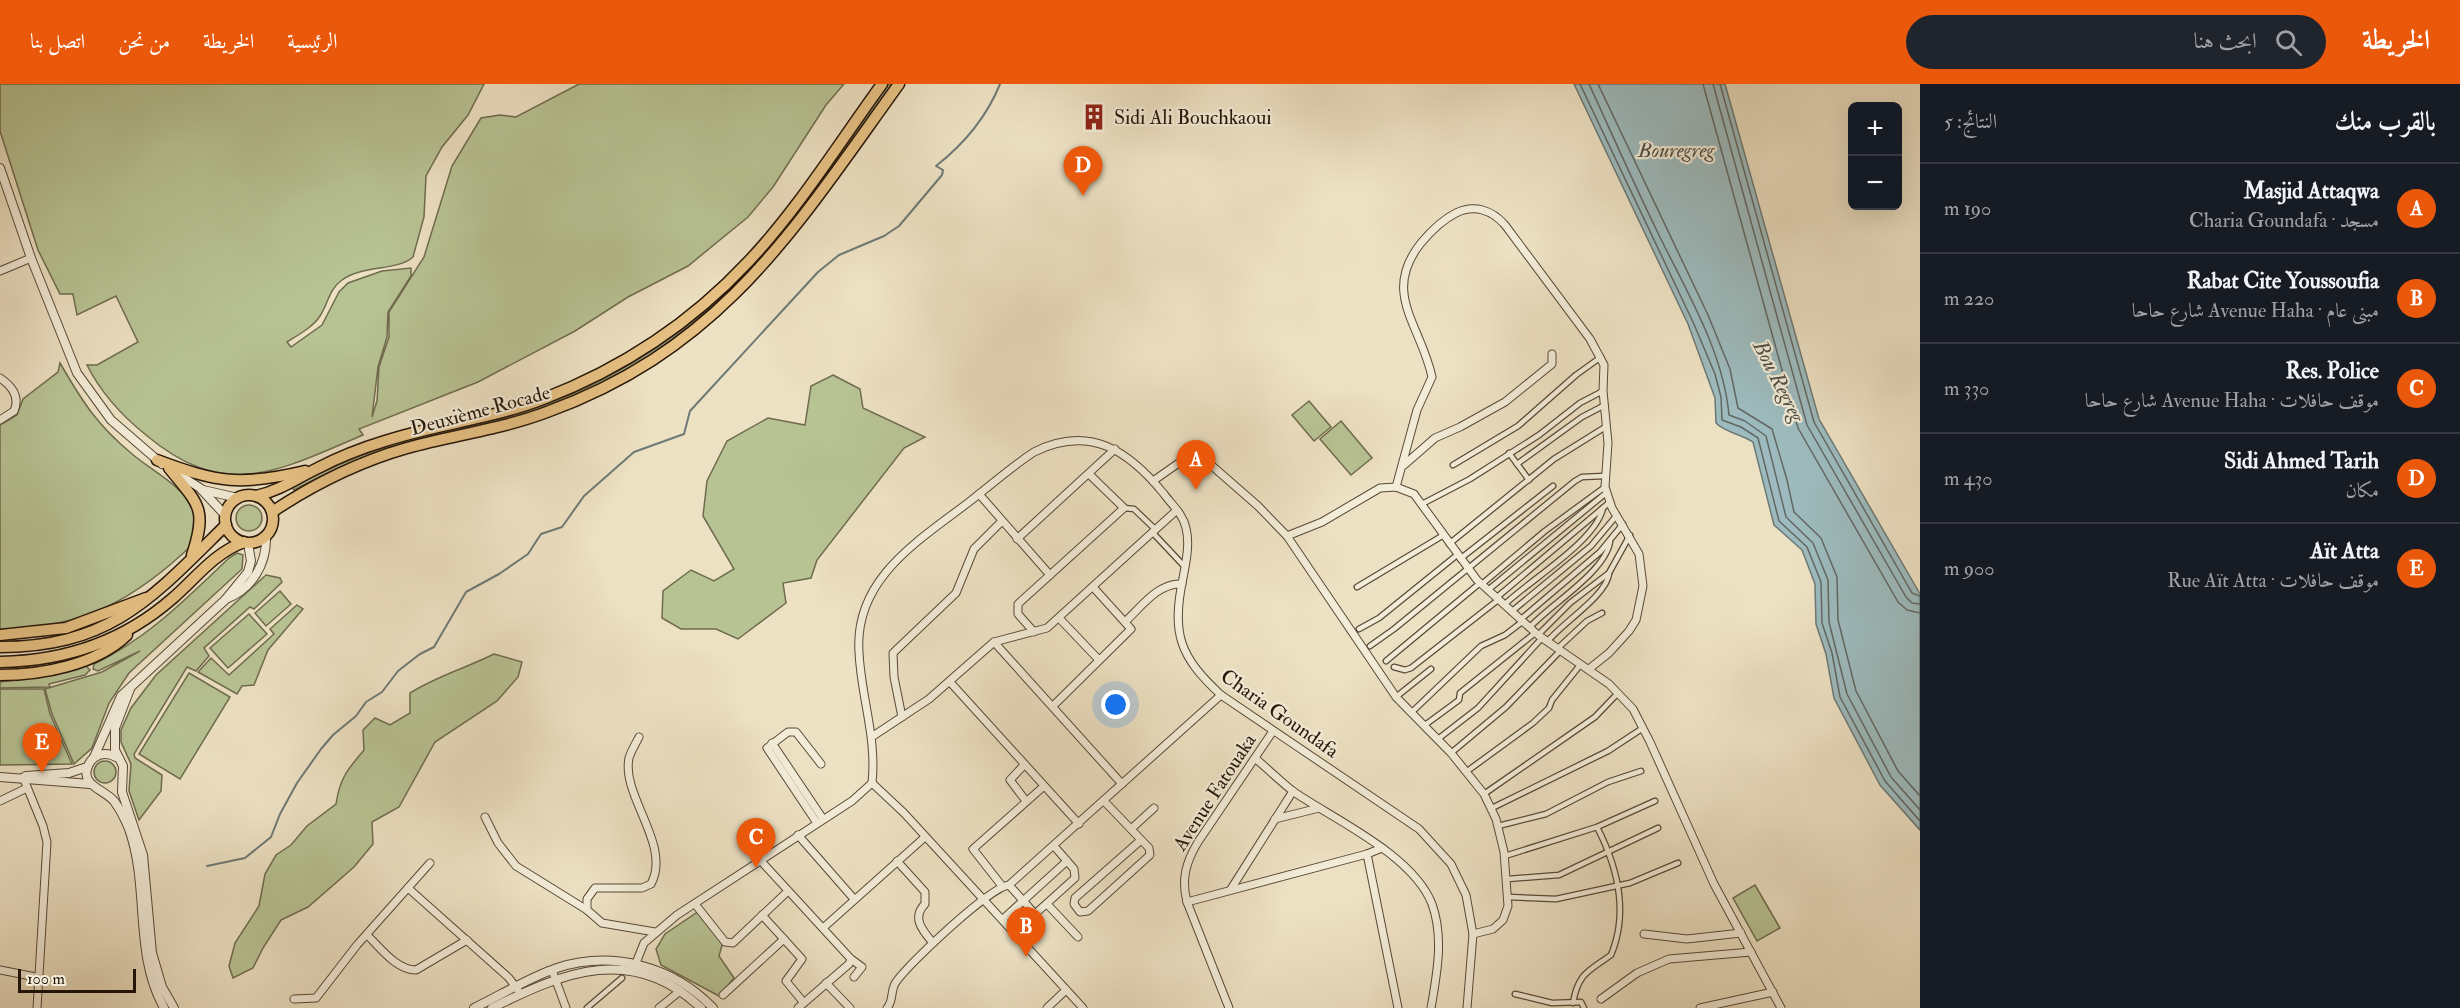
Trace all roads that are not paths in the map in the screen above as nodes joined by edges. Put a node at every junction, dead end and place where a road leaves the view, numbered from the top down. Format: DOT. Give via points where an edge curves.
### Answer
graph roads {
  1 [pos="882,84"];
  2 [pos="899,84"];
  3 [pos="0,168"];
  4 [pos="31,258"];
  5 [pos="0,271"];
  6 [pos="1552,354"];
  7 [pos="1602,357"];
  8 [pos="0,378"];
  9 [pos="1603,392"];
  10 [pos="1605,405"];
  11 [pos="0,420"];
  12 [pos="1607,426"];
  13 [pos="1115,449"];
  14 [pos="1509,453"];
  15 [pos="158,460"];
  16 [pos="1517,464"];
  17 [pos="1404,465"];
  18 [pos="1454,465"];
  19 [pos="320,467"];
  20 [pos="169,468"];
  21 [pos="1090,475"];
  22 [pos="1604,476"];
  23 [pos="1529,480"];
  24 [pos="1153,481"];
  25 [pos="1553,486"];
  26 [pos="1396,487"];
  27 [pos="200,488"];
  28 [pos="1605,490"];
  29 [pos="979,494"];
  30 [pos="256,496"];
  31 [pos="238,498"];
  32 [pos="1610,502"];
  33 [pos="1422,504"];
  34 [pos="1124,508"];
  35 [pos="1604,508"];
  36 [pos="1177,510"];
  37 [pos="272,512"];
  38 [pos="1617,514"];
  39 [pos="226,520"];
  40 [pos="1001,522"];
  41 [pos="1623,524"];
  42 [pos="1154,532"];
  43 [pos="1630,535"];
  44 [pos="266,536"];
  45 [pos="1287,536"];
  46 [pos="1442,536"];
  47 [pos="1017,539"];
  48 [pos="1610,541"];
  49 [pos="246,543"];
  50 [pos="1449,544"];
  51 [pos="1459,557"];
  52 [pos="191,560"];
  53 [pos="1185,567"];
  54 [pos="1468,569"];
  55 [pos="1609,573"];
  56 [pos="1050,575"];
  57 [pos="1481,583"];
  58 [pos="1182,584"];
  59 [pos="1093,587"];
  60 [pos="1357,587"];
  61 [pos="1488,590"];
  62 [pos="153,597"];
  63 [pos="225,600"];
  64 [pos="1499,601"];
  65 [pos="1511,612"];
  66 [pos="1602,613"];
  67 [pos="1059,618"];
  68 [pos="1126,621"];
  69 [pos="1521,621"];
  70 [pos="132,627"];
  71 [pos="1359,629"];
  72 [pos="1034,632"];
  73 [pos="0,635"];
  74 [pos="1538,635"];
  75 [pos="994,642"];
  76 [pos="1370,646"];
  77 [pos="0,647"];
  78 [pos="1558,650"];
  79 [pos="1099,660"];
  80 [pos="1386,661"];
  81 [pos="0,662"];
  82 [pos="1581,664"];
  83 [pos="1394,667"];
  84 [pos="1431,669"];
  85 [pos="1589,669"];
  86 [pos="0,675"];
  87 [pos="950,682"];
  88 [pos="130,689"];
  89 [pos="1619,693"];
  90 [pos="1221,695"];
  91 [pos="1396,697"];
  92 [pos="1053,706"];
  93 [pos="1412,712"];
  94 [pos="902,717"];
  95 [pos="1425,725"];
  96 [pos="1643,728"];
  97 [pos="1273,731"];
  98 [pos="639,736"];
  99 [pos="873,736"];
  100 [pos="1438,740"];
  101 [pos="772,743"];
  102 [pos="1451,753"];
  103 [pos="94,757"];
  104 [pos="116,757"];
  105 [pos="1256,759"];
  106 [pos="820,764"];
  107 [pos="1024,765"];
  108 [pos="87,766"];
  109 [pos="1641,771"];
  110 [pos="1466,772"];
  111 [pos="0,777"];
  112 [pos="23,777"];
  113 [pos="121,783"];
  114 [pos="872,783"];
  115 [pos="90,784"];
  116 [pos="1122,784"];
  117 [pos="1044,786"];
  118 [pos="27,788"];
  119 [pos="104,791"];
  120 [pos="1293,791"];
  121 [pos="1484,794"];
  122 [pos="0,801"];
  123 [pos="1026,801"];
  124 [pos="1104,801"];
  125 [pos="1655,801"];
  126 [pos="1154,808"];
  127 [pos="1319,808"];
  128 [pos="1492,808"];
  129 [pos="485,817"];
  130 [pos="1275,819"];
  131 [pos="820,821"];
  132 [pos="1078,824"];
  133 [pos="1498,826"];
  134 [pos="1597,827"];
  135 [pos="1659,828"];
  136 [pos="1131,829"];
  137 [pos="798,835"];
  138 [pos="926,837"];
  139 [pos="1141,840"];
  140 [pos="1054,846"];
  141 [pos="1382,848"];
  142 [pos="1608,852"];
  143 [pos="1367,854"];
  144 [pos="1505,856"];
  145 [pos="761,861"];
  146 [pos="897,861"];
  147 [pos="1067,861"];
  148 [pos="1678,862"];
  149 [pos="430,863"];
  150 [pos="1508,879"];
  151 [pos="1006,885"];
  152 [pos="1618,885"];
  153 [pos="408,888"];
  154 [pos="1231,889"];
  155 [pos="788,891"];
  156 [pos="1508,897"];
  157 [pos="854,899"];
  158 [pos="984,899"];
  159 [pos="1023,901"];
  160 [pos="1187,902"];
  161 [pos="695,904"];
  162 [pos="1047,904"];
  163 [pos="587,910"];
  164 [pos="1035,914"];
  165 [pos="762,915"];
  166 [pos="1003,919"];
  167 [pos="823,928"];
  168 [pos="1015,932"];
  169 [pos="655,933"];
  170 [pos="1741,933"];
  171 [pos="1473,934"];
  172 [pos="1644,934"];
  173 [pos="367,935"];
  174 [pos="1078,938"];
  175 [pos="784,939"];
  176 [pos="467,940"];
  177 [pos="933,943"];
  178 [pos="1751,952"];
  179 [pos="851,959"];
  180 [pos="634,968"];
  181 [pos="0,970"];
  182 [pos="554,974"];
  183 [pos="854,977"];
  184 [pos="41,978"];
  185 [pos="622,978"];
  186 [pos="826,983"];
  187 [pos="518,990"];
  188 [pos="1066,990"];
  189 [pos="680,991"];
  190 [pos="1773,992"];
  191 [pos="1515,994"];
  192 [pos="723,995"];
  193 [pos="294,999"];
  194 [pos="1600,999"];
  195 [pos="1573,1003"];
  196 [pos="801,1005"];
  197 [pos="1738,1005"];
  198 [pos="891,1007"];
  199 [pos="38,1008"];
  200 [pos="164,1008"];
  201 [pos="174,1008"];
  202 [pos="474,1008"];
  203 [pos="492,1008"];
  204 [pos="566,1008"];
  205 [pos="587,1008"];
  206 [pos="660,1008"];
  207 [pos="701,1008"];
  208 [pos="713,1008"];
  209 [pos="850,1008"];
  210 [pos="1047,1008"];
  211 [pos="1083,1008"];
  212 [pos="1229,1008"];
  213 [pos="1398,1008"];
  214 [pos="1431,1008"];
  215 [pos="1467,1008"];
  216 [pos="1584,1008"];
  217 [pos="1700,1008"];
  218 [pos="1781,1008"];
  1 -- 19 [label="highway, Deuxième Rocade" via="765,243 717,293 663,336 604,372 541,400 387,440"];
  2 -- 37 [label="highway, Deuxième Rocade" via="764,266 713,316 675,345 624,377 570,403 502,427 366,462 318,484"];
  3 -- 4 [label="street"];
  4 -- 5 [label="street"];
  4 -- 15 [label="street" via="85,385 111,420"];
  6 -- 17 [label="street" via="1552,364 1524,388 1491,411 1434,438"];
  7 -- 9 [label="street"];
  7 -- 17 [label="street" via="1500,219 1479,209 1450,216 1422,242 1403,272 1404,297 1432,377 1417,410"];
  7 -- 18 [label="street" via="1518,426"];
  8 -- 11 [label="street" via="14,392 17,402 14,411"];
  9 -- 10 [label="street"];
  9 -- 14 [label="street" via="1580,403"];
  10 -- 12 [label="street"];
  10 -- 16 [label="street"];
  12 -- 22 [label="street"];
  12 -- 23 [label="street" via="1567,450"];
  13 -- 21 [label="street"];
  13 -- 24 [label="street, Charia Goundafa"];
  13 -- 29 [label="street, Charia Goundafa" via="1087,441 1053,444 1022,460"];
  14 -- 16 [label="street"];
  14 -- 33 [label="street"];
  15 -- 19 [label="highway" via="199,476 226,481 267,478"];
  15 -- 20 [label="street"];
  16 -- 23 [label="street"];
  17 -- 26 [label="street"];
  19 -- 30 [label="highway, Deuxième Rocade" via="279,489"];
  20 -- 27 [label="street"];
  20 -- 52 [label="highway" via="195,501 200,514 201,527"];
  21 -- 34 [label="street"];
  21 -- 47 [label="street"];
  22 -- 28 [label="street"];
  22 -- 54 [label="street" via="1575,481"];
  23 -- 50 [label="street"];
  24 -- 36 [label="street, Charia Goundafa"];
  24 -- 45 [label="street" via="1183,460 1203,458"];
  25 -- 51 [label="street"];
  26 -- 33 [label="street" via="1414,494"];
  26 -- 45 [label="street" via="1373,491 1322,522"];
  27 -- 31 [label="street"];
  27 -- 39 [label="street"];
  28 -- 32 [label="street"];
  28 -- 57 [label="street" via="1545,531"];
  28 -- 61 [label="street"];
  29 -- 40 [label="street"];
  29 -- 99 [label="street, Charia Goundafa" via="898,558 884,572 865,606 858,651"];
  30 -- 31 [label="highway"];
  30 -- 37 [label="highway"];
  31 -- 39 [label="highway" via="231,503"];
  32 -- 35 [label="street"];
  32 -- 38 [label="street"];
  33 -- 46 [label="street"];
  34 -- 42 [label="street" via="1134,509"];
  34 -- 56 [label="street"];
  35 -- 64 [label="street"];
  35 -- 64 [label="street" via="1597,525 1581,542"];
  36 -- 42 [label="street"];
  36 -- 53 [label="street, Charia Goundafa" via="1188,538"];
  37 -- 44 [label="highway" via="272,525"];
  38 -- 41 [label="street"];
  38 -- 65 [label="street" via="1591,546"];
  39 -- 49 [label="highway" via="232,536"];
  39 -- 52 [label="highway"];
  40 -- 47 [label="street"];
  40 -- 94 [label="street" via="976,546 956,593 893,653"];
  41 -- 43 [label="street"];
  41 -- 48 [label="street"];
  42 -- 53 [label="street"];
  42 -- 59 [label="street"];
  43 -- 55 [label="street"];
  43 -- 85 [label="street" via="1643,576 1636,620 1622,640"];
  44 -- 49 [label="highway"];
  44 -- 63 [label="street" via="265,555 258,573"];
  45 -- 91 [label="street"];
  46 -- 50 [label="street"];
  46 -- 60 [label="street"];
  47 -- 56 [label="street"];
  48 -- 69 [label="street"];
  48 -- 74 [label="street" via="1605,557"];
  49 -- 63 [label="street" via="250,567"];
  49 -- 70 [label="highway" via="219,554 167,603"];
  50 -- 51 [label="street"];
  51 -- 54 [label="street"];
  51 -- 71 [label="street"];
  52 -- 62 [label="highway"];
  53 -- 58 [label="street, Charia Goundafa"];
  54 -- 57 [label="street"];
  54 -- 76 [label="street"];
  55 -- 74 [label="street"];
  55 -- 74 [label="street" via="1595,597 1564,623"];
  56 -- 72 [label="street" via="1016,607"];
  57 -- 61 [label="street"];
  57 -- 80 [label="street"];
  58 -- 68 [label="street" via="1161,589"];
  58 -- 90 [label="street, Charia Goundafa" via="1177,615 1179,640 1196,671"];
  59 -- 67 [label="street"];
  59 -- 68 [label="street"];
  61 -- 64 [label="street"];
  62 -- 73 [label="highway" via="66,628"];
  62 -- 77 [label="highway" via="123,618 81,637 36,646"];
  63 -- 88 [label="street"];
  64 -- 65 [label="street"];
  64 -- 83 [label="street" via="1411,668"];
  65 -- 69 [label="street"];
  66 -- 78 [label="street" via="1587,621"];
  67 -- 72 [label="street"];
  67 -- 79 [label="street"];
  68 -- 79 [label="street" via="1130,630"];
  69 -- 74 [label="street"];
  69 -- 93 [label="street" via="1505,635 1481,646"];
  70 -- 81 [label="highway" via="69,654"];
  70 -- 86 [label="highway" via="113,646 79,662 43,671"];
  72 -- 75 [label="street"];
  74 -- 78 [label="street"];
  74 -- 95 [label="street" via="1460,693 1459,700"];
  74 -- 100 [label="street" via="1478,708"];
  75 -- 87 [label="street"];
  75 -- 92 [label="street"];
  78 -- 82 [label="street"];
  78 -- 102 [label="street" via="1506,707"];
  79 -- 92 [label="street"];
  82 -- 85 [label="street"];
  82 -- 110 [label="street" via="1549,708"];
  84 -- 91 [label="street"];
  85 -- 89 [label="street"];
  87 -- 94 [label="street"];
  87 -- 107 [label="street"];
  88 -- 103 [label="street" via="117,703"];
  88 -- 104 [label="street" via="115,728"];
  89 -- 96 [label="street"];
  89 -- 121 [label="street" via="1595,717"];
  90 -- 97 [label="street, Charia Goundafa"];
  90 -- 116 [label="street"];
  91 -- 93 [label="street"];
  92 -- 116 [label="street"];
  93 -- 95 [label="street"];
  94 -- 99 [label="street"];
  95 -- 100 [label="street"];
  96 -- 128 [label="street" via="1608,751"];
  96 -- 170 [label="street" via="1693,842"];
  97 -- 105 [label="street, Avenue Fatouaka"];
  97 -- 171 [label="street, Charia Goundafa" via="1436,845 1460,880"];
  98 -- 163 [label="street" via="629,759 630,776 655,852 657,873 651,884 642,888 595,888 587,899"];
  99 -- 114 [label="street, Charia Goundafa"];
  100 -- 102 [label="street"];
  101 -- 106 [label="street" via="788,732 796,732"];
  101 -- 131 [label="street"];
  101 -- 131 [label="street" via="767,751"];
  102 -- 110 [label="street"];
  103 -- 104 [label="street"];
  103 -- 108 [label="street"];
  104 -- 113 [label="street" via="124,772"];
  105 -- 120 [label="street"];
  105 -- 160 [label="street, Avenue Fatouaka" via="1188,860 1184,889"];
  107 -- 117 [label="street"];
  107 -- 123 [label="street" via="1010,780"];
  108 -- 112 [label="street" via="69,773"];
  108 -- 115 [label="street"];
  109 -- 133 [label="street" via="1608,782 1552,811"];
  110 -- 121 [label="street"];
  111 -- 112 [label="street"];
  112 -- 115 [label="street"];
  112 -- 118 [label="street"];
  113 -- 119 [label="street"];
  113 -- 201 [label="street" via="143,855 156,970"];
  114 -- 131 [label="street"];
  114 -- 138 [label="street"];
  115 -- 119 [label="street"];
  116 -- 124 [label="street"];
  117 -- 123 [label="street"];
  117 -- 132 [label="street"];
  118 -- 122 [label="street"];
  118 -- 184 [label="street" via="47,842"];
  119 -- 200 [label="street" via="122,812 134,844 144,955"];
  120 -- 127 [label="street"];
  120 -- 130 [label="street"];
  121 -- 128 [label="street"];
  123 -- 151 [label="street" via="973,849"];
  124 -- 132 [label="street"];
  124 -- 136 [label="street"];
  125 -- 134 [label="street"];
  126 -- 136 [label="street"];
  127 -- 130 [label="street"];
  127 -- 141 [label="street"];
  128 -- 133 [label="street"];
  129 -- 163 [label="street" via="516,866"];
  130 -- 154 [label="street"];
  131 -- 137 [label="street"];
  132 -- 140 [label="street"];
  133 -- 144 [label="street"];
  134 -- 142 [label="street"];
  134 -- 144 [label="street"];
  135 -- 142 [label="street"];
  136 -- 139 [label="street"];
  137 -- 145 [label="street"];
  137 -- 157 [label="street"];
  138 -- 146 [label="street"];
  138 -- 158 [label="street"];
  139 -- 139 [label="street" via="1075,898 1080,912 1088,911 1148,857 1150,849"];
  140 -- 147 [label="street"];
  140 -- 151 [label="street"];
  141 -- 143 [label="street"];
  141 -- 214 [label="street" via="1424,890 1435,915 1439,947"];
  142 -- 150 [label="street" via="1558,875"];
  142 -- 152 [label="street"];
  143 -- 154 [label="street"];
  143 -- 213 [label="street"];
  144 -- 150 [label="street"];
  145 -- 155 [label="street"];
  145 -- 161 [label="street"];
  146 -- 157 [label="street"];
  146 -- 177 [label="street" via="925,892 925,904 918,919"];
  147 -- 159 [label="street"];
  147 -- 162 [label="street" via="1075,878"];
  148 -- 152 [label="street"];
  149 -- 153 [label="street"];
  150 -- 156 [label="street"];
  151 -- 158 [label="street"];
  151 -- 159 [label="street"];
  152 -- 156 [label="street" via="1550,900"];
  152 -- 195 [label="street" via="1621,916 1613,952 1578,981"];
  153 -- 173 [label="street"];
  153 -- 176 [label="street"];
  154 -- 160 [label="street"];
  155 -- 165 [label="street"];
  155 -- 167 [label="street"];
  156 -- 171 [label="street" via="1503,920 1490,931"];
  157 -- 167 [label="street"];
  158 -- 166 [label="street"];
  158 -- 177 [label="street"];
  159 -- 164 [label="street"];
  159 -- 166 [label="street"];
  160 -- 212 [label="street, Avenue Fatouaka"];
  161 -- 165 [label="street" via="728,944"];
  161 -- 169 [label="street"];
  162 -- 164 [label="street"];
  162 -- 174 [label="street"];
  163 -- 169 [label="street" via="602,924"];
  164 -- 168 [label="street"];
  165 -- 175 [label="street"];
  166 -- 168 [label="street"];
  167 -- 179 [label="street"];
  168 -- 188 [label="street"];
  169 -- 180 [label="street" via="644,943"];
  170 -- 172 [label="street" via="1687,939"];
  170 -- 178 [label="street"];
  171 -- 215 [label="street, Charia Goundafa"];
  173 -- 176 [label="street" via="396,963 410,970"];
  173 -- 193 [label="street" via="316,998"];
  175 -- 192 [label="street"];
  175 -- 196 [label="street" via="802,960 786,981"];
  176 -- 187 [label="street"];
  177 -- 198 [label="street" via="896,982"];
  178 -- 190 [label="street"];
  178 -- 194 [label="street" via="1669,959 1637,973"];
  179 -- 183 [label="street" via="862,967"];
  179 -- 186 [label="street"];
  180 -- 182 [label="street" via="585,962"];
  180 -- 189 [label="street"];
  180 -- 208 [label="street" via="676,979"];
  181 -- 184 [label="street"];
  182 -- 187 [label="street"];
  182 -- 204 [label="street"];
  184 -- 199 [label="street"];
  185 -- 205 [label="street"];
  186 -- 196 [label="street"];
  186 -- 209 [label="street"];
  187 -- 202 [label="street"];
  187 -- 203 [label="street"];
  188 -- 210 [label="street"];
  188 -- 211 [label="street"];
  189 -- 206 [label="street"];
  189 -- 207 [label="street"];
  190 -- 197 [label="street"];
  190 -- 218 [label="street"];
  191 -- 195 [label="street" via="1552,1004"];
  195 -- 216 [label="street" via="1583,1003"];
  197 -- 217 [label="street"];
}
